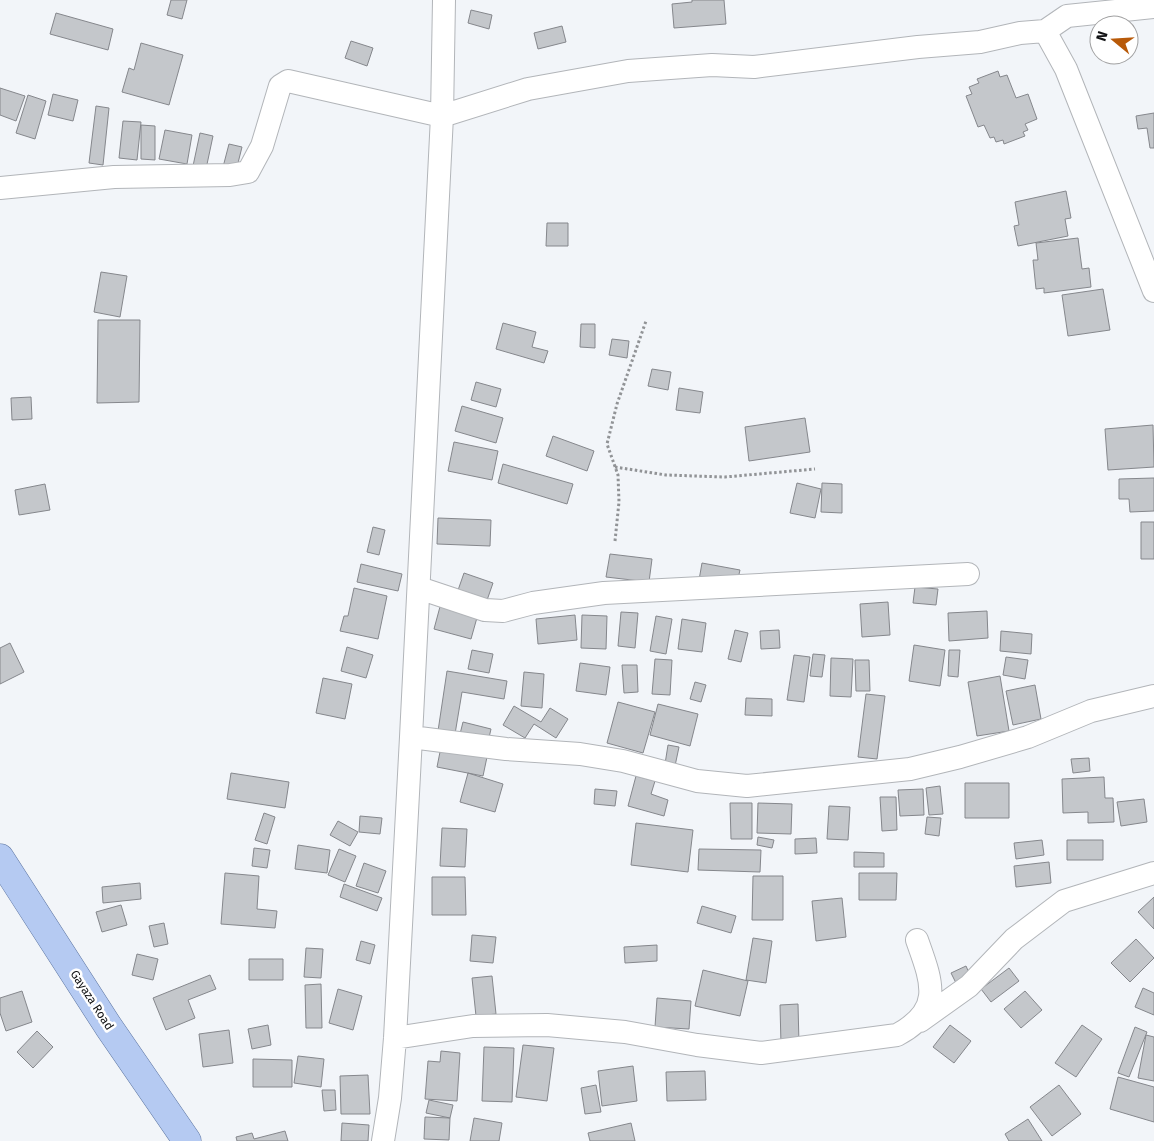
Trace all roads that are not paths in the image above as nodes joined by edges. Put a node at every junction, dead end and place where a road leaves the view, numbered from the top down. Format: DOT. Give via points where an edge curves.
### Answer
graph roads {
  1 [pos="444,0"];
  2 [pos="1154,7"];
  3 [pos="1045,31"];
  4 [pos="442,116"];
  5 [pos="0,188"];
  6 [pos="1154,291"];
  7 [pos="968,574"];
  8 [pos="419,588"];
  9 [pos="1154,696"];
  10 [pos="411,737"];
  11 [pos="0,858"];
  12 [pos="1154,873"];
  13 [pos="917,940"];
  14 [pos="916,1025"];
  15 [pos="395,1038"];
  16 [pos="186,1141"];
  17 [pos="383,1141"];
  1 -- 4 [label="street"];
  2 -- 3 [label="street" via="1067,16"];
  3 -- 4 [label="street" via="980,42 763,66 712,65 628,71 528,89"];
  3 -- 6 [label="street" via="1066,69"];
  4 -- 5 [label="street" via="288,82 280,86 262,146 248,172 114,177"];
  4 -- 8 [label="street"];
  7 -- 8 [label="street" via="604,593 503,610 485,610"];
  8 -- 10 [label="street"];
  9 -- 10 [label="street" via="1092,711 1028,737 910,769 747,786 697,781 622,760"];
  10 -- 15 [label="street"];
  11 -- 16 [label="main road, Gayaza Road"];
  12 -- 14 [label="street" via="1064,900 1014,939 969,986"];
  13 -- 14 [label="street" via="931,980 928,1006"];
  14 -- 15 [label="street" via="896,1035 761,1053 625,1032 547,1025 473,1026"];
  15 -- 17 [label="street"];
}
